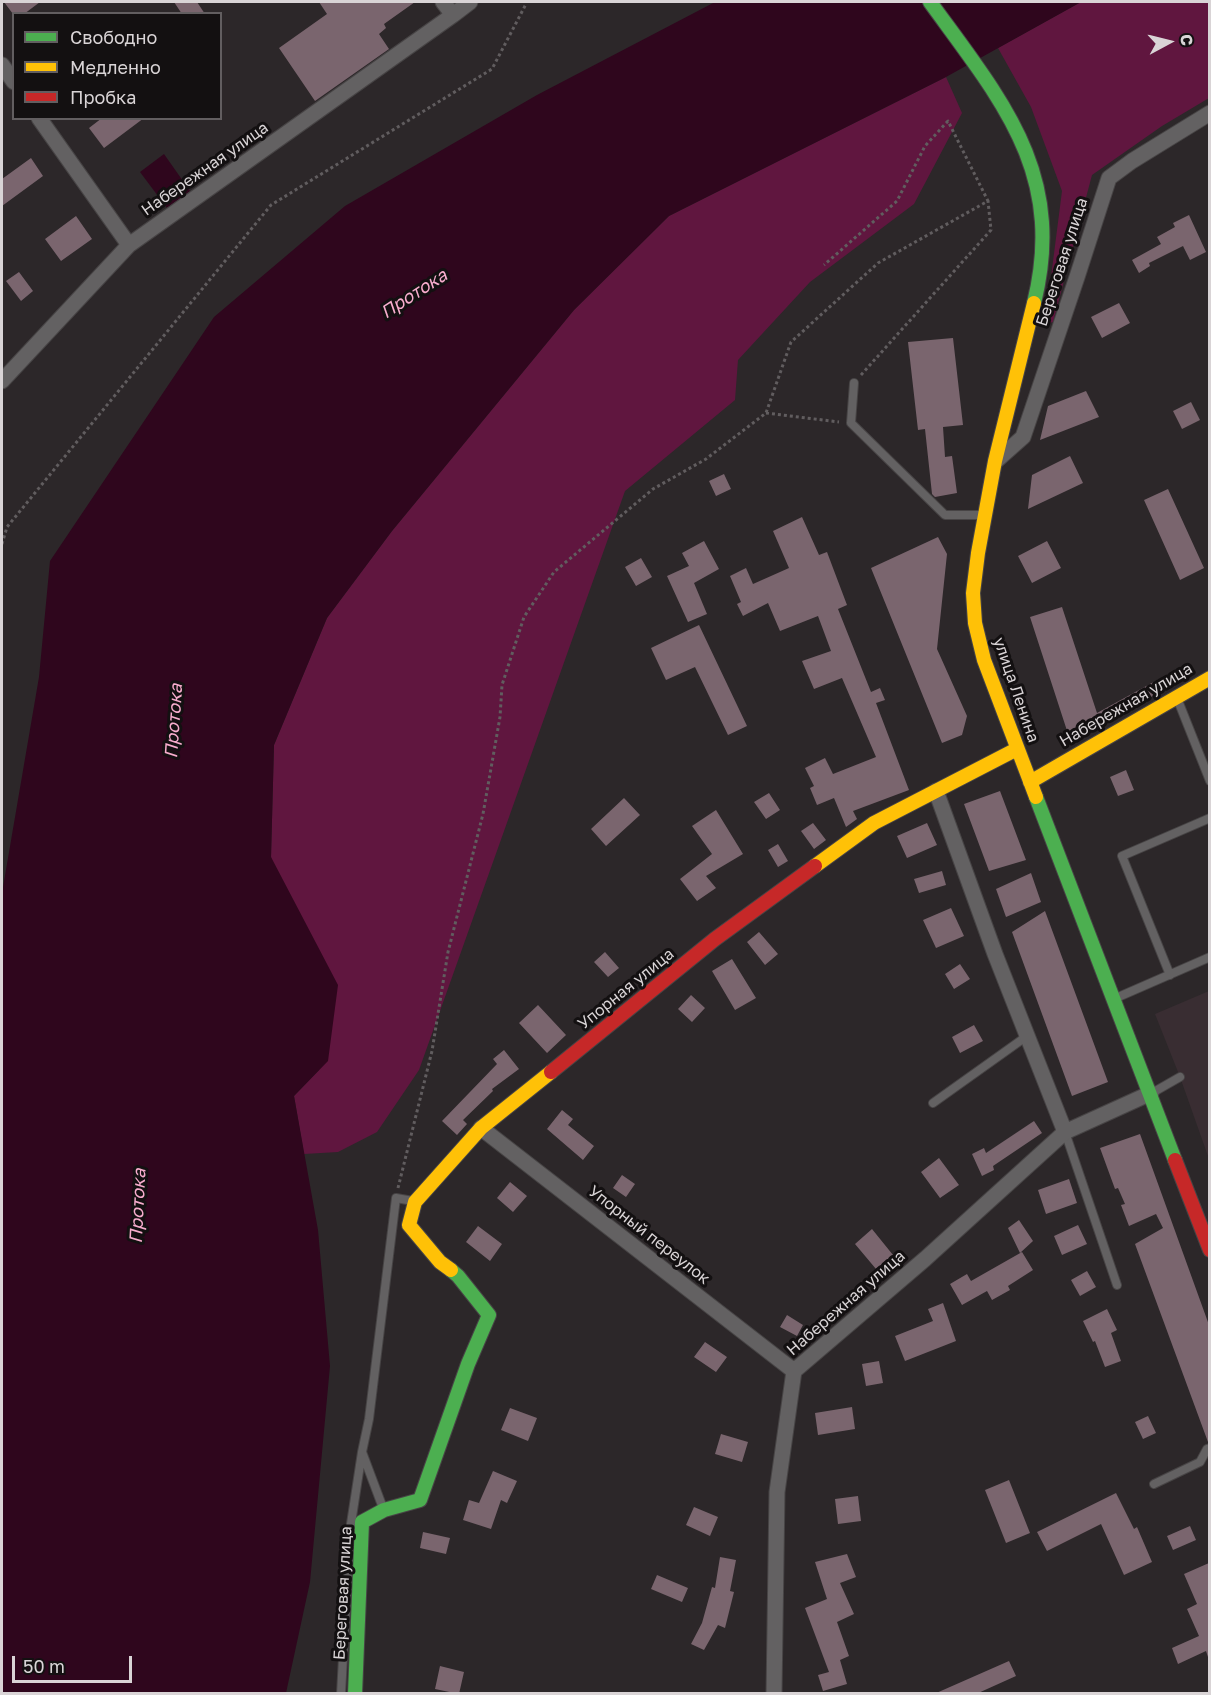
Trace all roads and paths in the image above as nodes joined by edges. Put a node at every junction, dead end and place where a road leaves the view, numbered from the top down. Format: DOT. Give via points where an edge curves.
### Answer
graph roads {
  1 [pos="443,2"];
  2 [pos="470,2"];
  3 [pos="930,2"];
  4 [pos="526,4"];
  5 [pos="453,15"];
  6 [pos="2,65"];
  7 [pos="12,79"];
  8 [pos="1209,113"];
  9 [pos="40,120"];
  10 [pos="988,201"];
  11 [pos="129,245"];
  12 [pos="824,266"];
  13 [pos="2,381"];
  14 [pos="854,383"];
  15 [pos="766,413"];
  16 [pos="851,423"];
  17 [pos="995,461"];
  18 [pos="984,515"];
  19 [pos="2,544"];
  20 [pos="1209,678"];
  21 [pos="1177,696"];
  22 [pos="1017,748"];
  23 [pos="1209,781"];
  24 [pos="1030,782"];
  25 [pos="936,791"];
  26 [pos="1209,818"];
  27 [pos="1209,957"];
  28 [pos="1170,975"];
  29 [pos="1115,999"];
  30 [pos="1027,1036"];
  31 [pos="1180,1077"];
  32 [pos="1151,1093"];
  33 [pos="933,1103"];
  34 [pos="481,1128"];
  35 [pos="1065,1132"];
  36 [pos="396,1198"];
  37 [pos="415,1202"];
  38 [pos="1209,1250"];
  39 [pos="1117,1285"];
  40 [pos="794,1371"];
  41 [pos="1209,1448"];
  42 [pos="362,1452"];
  43 [pos="1154,1484"];
  44 [pos="384,1509"];
  45 [pos="341,1694"];
  46 [pos="355,1694"];
  47 [pos="774,1694"];
  1 -- 5 [label="street"];
  2 -- 5 [label="street, Набережная улица"];
  3 -- 17 [label="street, улица Ленина" via="993,90 1024,145 1038,188 1042,222 1038,286"];
  4 -- 19 [label="path" via="492,69 271,205 7,527"];
  5 -- 11 [label="street, Набережная улица"];
  6 -- 7 [label="street"];
  8 -- 17 [label="street, Береговая улица" via="1109,178 1023,437"];
  9 -- 11 [label="street"];
  10 -- 12 [label="path" via="948,121 924,146 897,201"];
  10 -- 14 [label="path" via="991,230"];
  10 -- 15 [label="path" via="878,262 791,342"];
  11 -- 13 [label="street, Набережная улица"];
  14 -- 16 [label="lane"];
  15 -- 16 [label="path"];
  15 -- 36 [label="path" via="706,459 653,489 554,572 524,616 502,685 483,814 448,952 432,1051"];
  16 -- 18 [label="lane" via="945,515"];
  17 -- 18 [label="street, улица Ленина"];
  18 -- 22 [label="street, улица Ленина" via="973,593 975,623 984,660"];
  20 -- 21 [label="street, Набережная улица"];
  21 -- 23 [label="lane"];
  21 -- 24 [label="street, Набережная улица"];
  22 -- 24 [label="street, улица Ленина"];
  22 -- 25 [label="street, Упорная улица"];
  24 -- 29 [label="street, улица Ленина"];
  25 -- 30 [label="street"];
  25 -- 34 [label="street, Упорная улица" via="874,823 715,939"];
  26 -- 28 [label="lane" via="1122,856"];
  27 -- 28 [label="lane"];
  28 -- 29 [label="lane"];
  29 -- 32 [label="street, улица Ленина"];
  30 -- 33 [label="lane"];
  30 -- 35 [label="street"];
  31 -- 32 [label="lane"];
  32 -- 35 [label="street, Набережная улица"];
  32 -- 38 [label="street, улица Ленина" via="1201,1218"];
  34 -- 37 [label="street, Упорная улица"];
  34 -- 40 [label="street, Упорный переулок"];
  35 -- 39 [label="lane"];
  35 -- 40 [label="street, Набережная улица"];
  36 -- 37 [label="lane"];
  36 -- 42 [label="lane"];
  37 -- 44 [label="street, Береговая улица" via="409,1225 489,1315 420,1500"];
  40 -- 47 [label="street, Набережная улица" via="777,1492"];
  41 -- 43 [label="lane" via="1200,1462"];
  42 -- 44 [label="lane"];
  42 -- 45 [label="lane" via="350,1530"];
  44 -- 46 [label="street, Береговая улица" via="362,1522"];
}
